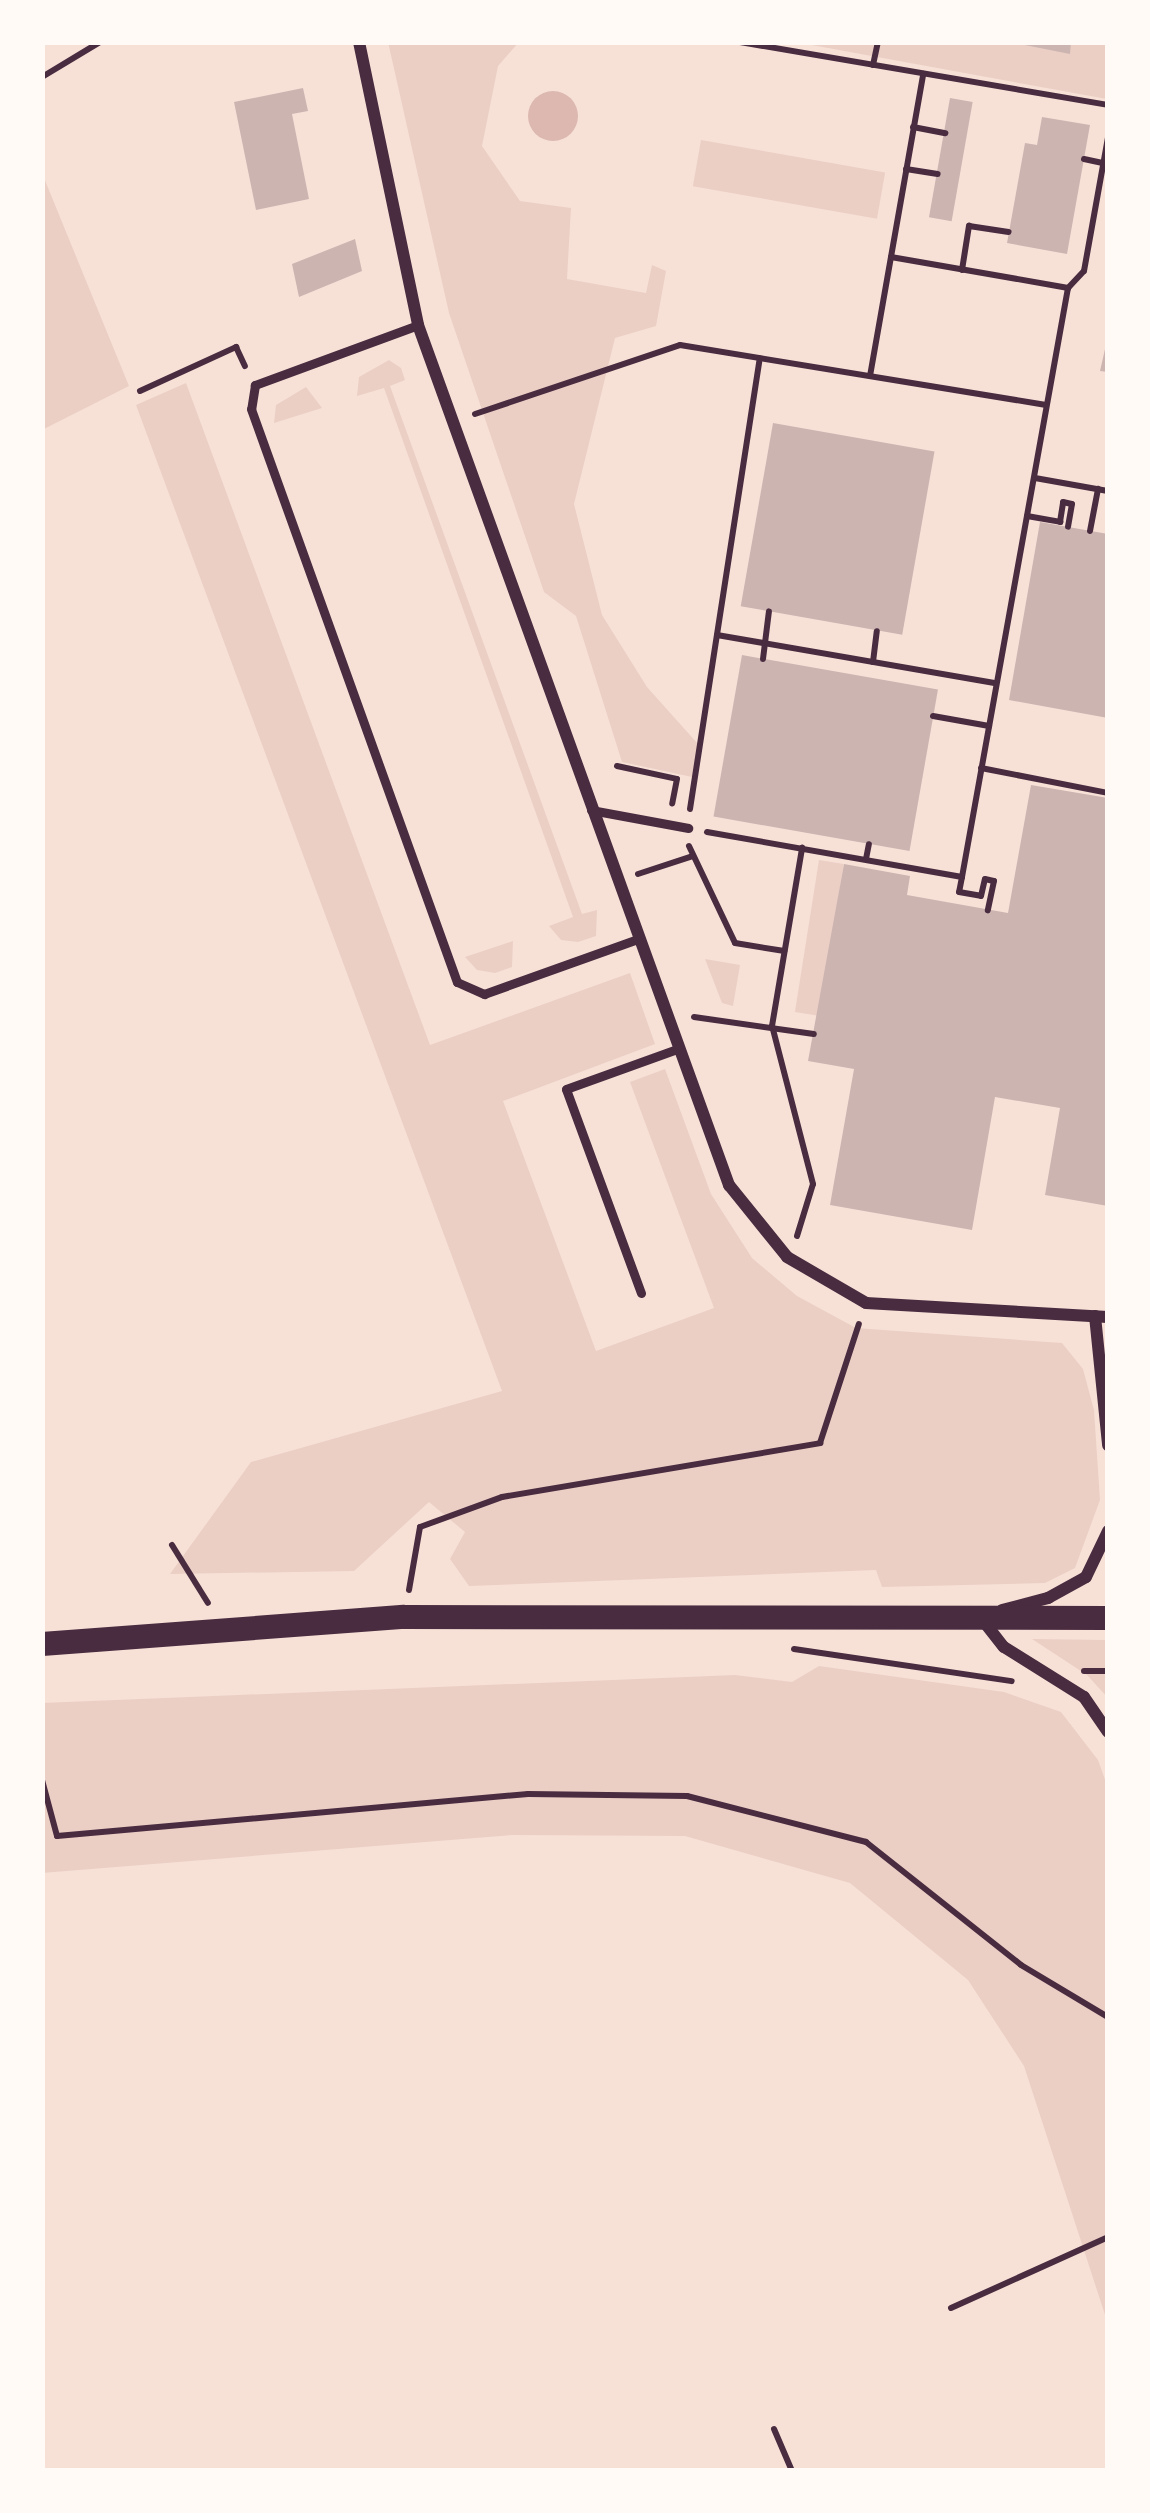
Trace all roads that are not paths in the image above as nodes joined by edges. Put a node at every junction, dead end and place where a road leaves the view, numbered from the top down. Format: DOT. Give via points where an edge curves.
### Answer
graph roads {
  1 [pos="359,42"];
  2 [pos="418,325"];
  3 [pos="591,810"];
  4 [pos="688,828"];
  5 [pos="638,939"];
  6 [pos="677,1049"];
  7 [pos="641,1293"];
  8 [pos="1101,1316"];
  9 [pos="1108,1445"];
  10 [pos="1108,1531"];
  11 [pos="979,1616"];
  12 [pos="1108,1618"];
  13 [pos="42,1643"];
  14 [pos="1108,1732"];
  1 -- 2 [label="street"];
  2 -- 3 [label="street"];
  2 -- 5 [label="lane" via="255,385 251,409 457,982 484,994"];
  3 -- 4 [label="lane"];
  3 -- 5 [label="street"];
  5 -- 6 [label="street"];
  6 -- 7 [label="lane" via="566,1089"];
  6 -- 8 [label="street" via="729,1185 787,1257 866,1303"];
  8 -- 9 [label="street"];
  10 -- 11 [label="street" via="1086,1576 1048,1598"];
  11 -- 12 [label="main road"];
  11 -- 13 [label="main road" via="404,1617"];
  11 -- 14 [label="street" via="1004,1647 1084,1697"];
}
